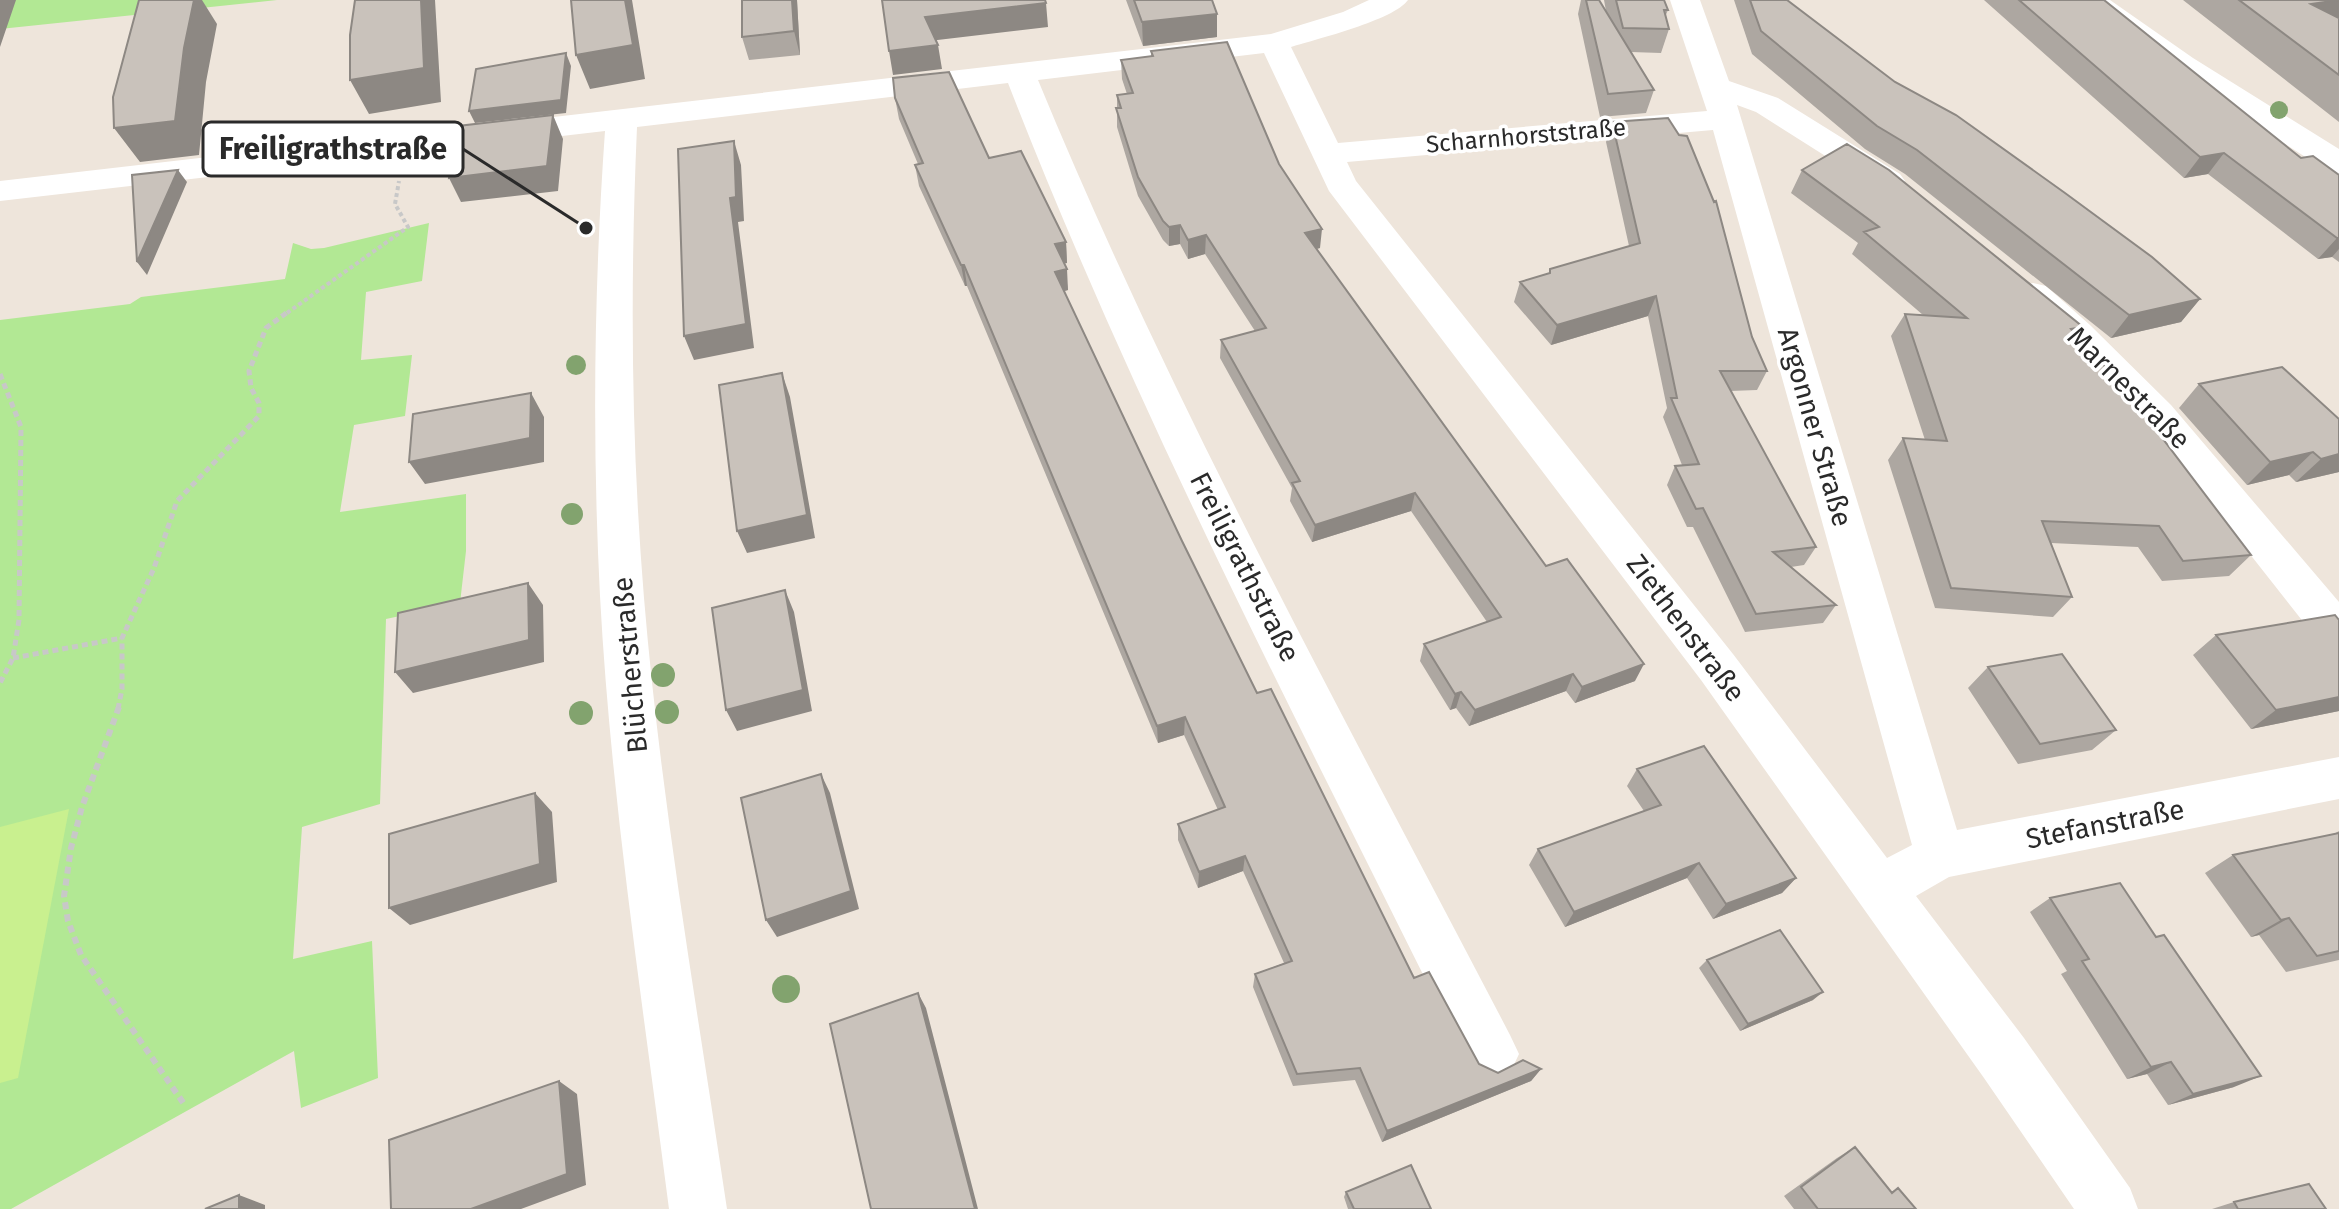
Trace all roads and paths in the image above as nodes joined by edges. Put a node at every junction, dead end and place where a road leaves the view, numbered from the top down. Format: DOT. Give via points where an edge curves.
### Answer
graph roads {
  1 [pos="1393,0"];
  2 [pos="1685,0"];
  3 [pos="2092,0"];
  4 [pos="1274,43"];
  5 [pos="1019,72"];
  6 [pos="1720,103"];
  7 [pos="622,117"];
  8 [pos="409,142"];
  9 [pos="1327,154"];
  10 [pos="2339,164"];
  11 [pos="0,191"];
  12 [pos="1915,201"];
  13 [pos="2010,276"];
  14 [pos="0,374"];
  15 [pos="2339,634"];
  16 [pos="122,638"];
  17 [pos="13,658"];
  18 [pos="0,683"];
  19 [pos="2339,778"];
  20 [pos="1940,856"];
  21 [pos="1879,889"];
  22 [pos="1491,1054"];
  23 [pos="184,1104"];
  24 [pos="698,1209"];
  25 [pos="2109,1209"];
  1 -- 4 [label="street"];
  2 -- 6 [label="street, Argonner Straße"];
  3 -- 10 [label="street" via="2186,69"];
  4 -- 5 [label="street"];
  4 -- 9 [label="street, Ziethenstraße"];
  5 -- 7 [label="street"];
  5 -- 22 [label="street, Freiligrathstraße" via="1079,222 1212,503"];
  6 -- 9 [label="street, Scharnhorststraße"];
  6 -- 12 [label="street" via="1767,105"];
  6 -- 20 [label="street, Argonner Straße"];
  7 -- 8 [label="street"];
  7 -- 24 [label="street, Blücherstraße" via="615,225 617,512 644,815"];
  8 -- 11 [label="street"];
  8 -- 16 [label="path" via="395,204 408,227 266,328 249,371 259,416 177,501"];
  9 -- 21 [label="street, Ziethenstraße" via="1341,184 1717,667"];
  13 -- 15 [label="street, Marnestraße" via="2092,346 2194,453"];
  14 -- 17 [label="path" via="21,427 19,620"];
  16 -- 17 [label="path"];
  16 -- 23 [label="path" via="118,710 82,807 64,896 81,955"];
  17 -- 18 [label="path"];
  19 -- 20 [label="street, Stefanstraße"];
  20 -- 21 [label="street, Stefanstraße"];
  21 -- 25 [label="street, Ziethenstraße"];
}
